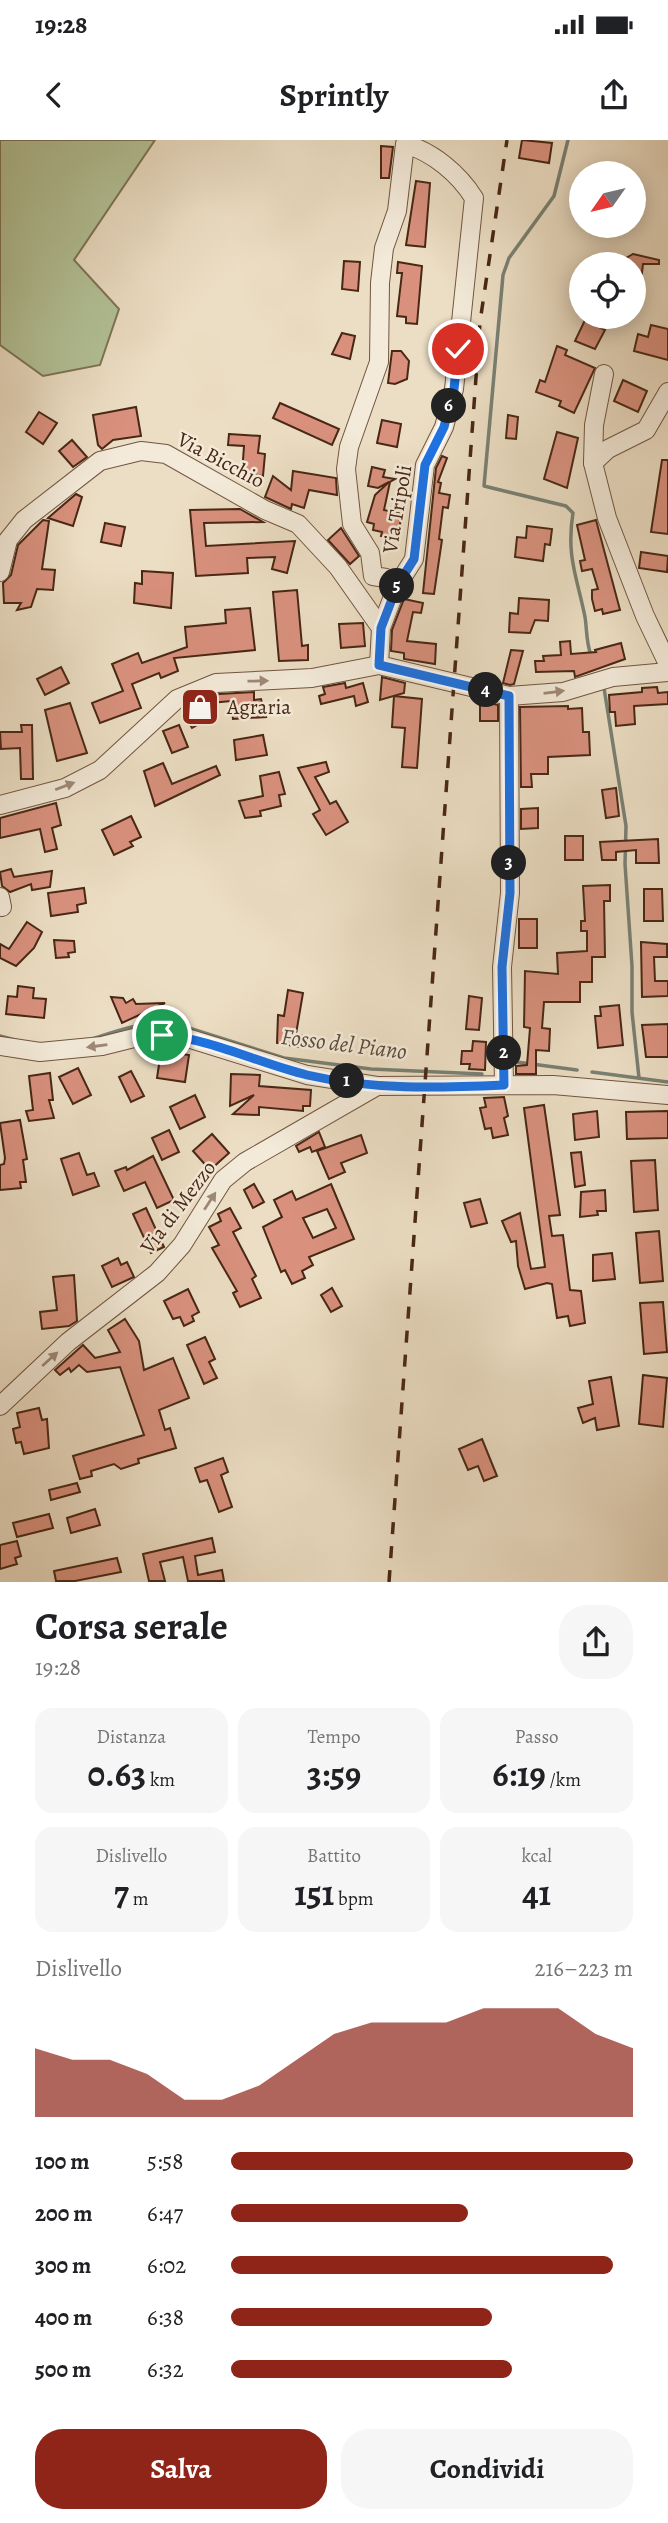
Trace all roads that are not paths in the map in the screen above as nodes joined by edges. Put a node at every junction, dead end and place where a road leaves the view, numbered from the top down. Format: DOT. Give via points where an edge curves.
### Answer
graph roads {
  1 [pos="604,374"];
  2 [pos="668,393"];
  3 [pos="593,463"];
  4 [pos="0,572"];
  5 [pos="373,576"];
  6 [pos="348,580"];
  7 [pos="397,586"];
  8 [pos="381,628"];
  9 [pos="668,664"];
  10 [pos="379,665"];
  11 [pos="668,672"];
  12 [pos="509,696"];
  13 [pos="0,805"];
  14 [pos="0,1046"];
  15 [pos="331,1078"];
  16 [pos="504,1085"];
  17 [pos="377,1086"];
  18 [pos="668,1095"];
  19 [pos="333,1112"];
  20 [pos="0,1406"];
  1 -- 3 [label="street" via="594,425"];
  2 -- 3 [label="street" via="646,430 608,449"];
  3 -- 9 [label="street" via="607,518"];
  4 -- 6 [label="street, Via Bicchio" via="8,540 24,520 100,461 141,451 166,454 298,524"];
  5 -- 6 [label="street"];
  5 -- 7 [label="street"];
  5 -- 7 [label="street, Via Tripoli" via="370,553 352,524 346,469 349,447 379,362 384,248 397,211 405,144 432,157 463,181 474,198 454,389 444,427 425,465 414,559"];
  6 -- 8 [label="street, Via Bicchio"];
  7 -- 8 [label="street, Via Tripoli"];
  8 -- 10 [label="street, Via Tripoli"];
  10 -- 12 [label="street"];
  13 -- 10 [label="street, one-way" via="65,788 100,770 177,699 192,691 216,683 312,678"];
  12 -- 11 [label="street, one-way" via="563,692 613,677"];
  12 -- 16 [label="street" via="510,893 502,967"];
  15 -- 14 [label="street, one-way" via="307,1075 184,1037 150,1034 102,1046 40,1052"];
  15 -- 17 [label="street"];
  15 -- 19 [label="street"];
  16 -- 17 [label="street"];
  16 -- 18 [label="street" via="608,1087"];
  17 -- 19 [label="street, Via di Mezzo"];
  20 -- 19 [label="street, Via di Mezzo, one-way" via="68,1342 157,1273 182,1245 223,1180 245,1161"];
}
